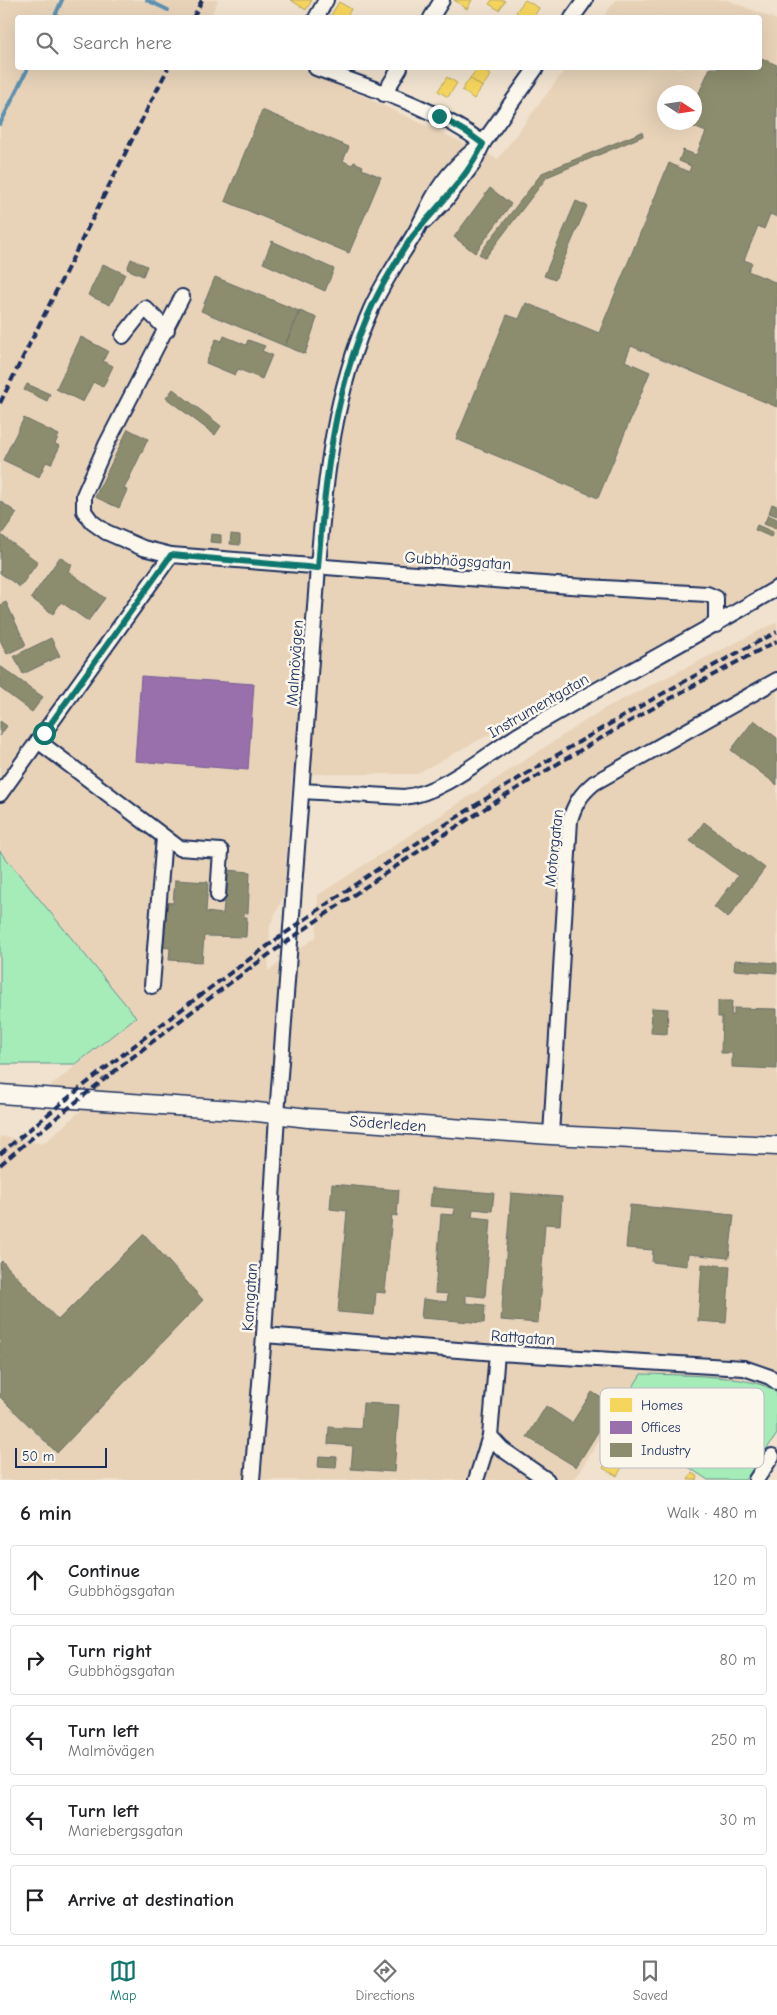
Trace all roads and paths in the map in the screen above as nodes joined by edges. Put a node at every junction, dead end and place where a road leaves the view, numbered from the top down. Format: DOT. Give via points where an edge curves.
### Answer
graph roads {
  1 [pos="326,0"];
  2 [pos="442,0"];
  3 [pos="585,0"];
  4 [pos="318,15"];
  5 [pos="433,15"];
  6 [pos="574,15"];
  7 [pos="321,70"];
  8 [pos="399,70"];
  9 [pos="535,70"];
  10 [pos="384,94"];
  11 [pos="483,144"];
  12 [pos="182,297"];
  13 [pos="166,330"];
  14 [pos="123,336"];
  15 [pos="171,555"];
  16 [pos="318,568"];
  17 [pos="777,588"];
  18 [pos="716,624"];
  19 [pos="777,680"];
  20 [pos="38,741"];
  21 [pos="302,791"];
  22 [pos="0,794"];
  23 [pos="164,837"];
  24 [pos="218,895"];
  25 [pos="152,986"];
  26 [pos="0,1094"];
  27 [pos="278,1116"];
  28 [pos="551,1134"];
  29 [pos="777,1146"];
  30 [pos="264,1335"];
  31 [pos="497,1353"];
  32 [pos="777,1382"];
  33 [pos="490,1436"];
  34 [pos="772,1456"];
  35 [pos="252,1480"];
  36 [pos="476,1480"];
  37 [pos="547,1480"];
  38 [pos="756,1480"];
  1 -- 4 [label="street"];
  2 -- 5 [label="street"];
  3 -- 6 [label="street"];
  7 -- 10 [label="street"];
  8 -- 10 [label="street"];
  9 -- 11 [label="street, Malmövägen"];
  10 -- 11 [label="street" via="439,116"];
  11 -- 16 [label="street, Malmövägen" via="473,164 416,232 390,271 351,360 325,485"];
  12 -- 13 [label="street, Gubbhögsgatan" via="180,314"];
  13 -- 14 [label="street" via="145,308"];
  13 -- 15 [label="street, Gubbhögsgatan" via="90,478 84,495 84,511 92,522 119,539"];
  15 -- 16 [label="street, Gubbhögsgatan"];
  15 -- 20 [label="street"];
  16 -- 18 [label="street, Gubbhögsgatan" via="707,594 716,598"];
  16 -- 21 [label="street, Malmövägen"];
  17 -- 18 [label="street, Instrumentgatan"];
  18 -- 21 [label="street, Instrumentgatan" via="520,734 436,788 418,796"];
  19 -- 28 [label="street, Motorgatan" via="594,783 575,803 570,820"];
  20 -- 22 [label="street"];
  20 -- 23 [label="street"];
  21 -- 27 [label="street, Malmövägen"];
  23 -- 24 [label="street" via="179,848 221,851"];
  23 -- 25 [label="street"];
  26 -- 27 [label="street, Söderleden" via="248,1111"];
  27 -- 28 [label="street, Söderleden"];
  27 -- 30 [label="street, Kamgatan"];
  28 -- 29 [label="street, Söderleden"];
  30 -- 31 [label="street, Rattgatan"];
  30 -- 35 [label="street, Kamgatan"];
  31 -- 32 [label="street, Rattgatan" via="744,1368"];
  31 -- 33 [label="street"];
  33 -- 36 [label="street"];
  33 -- 37 [label="street" via="502,1449"];
  34 -- 38 [label="street"];
}
